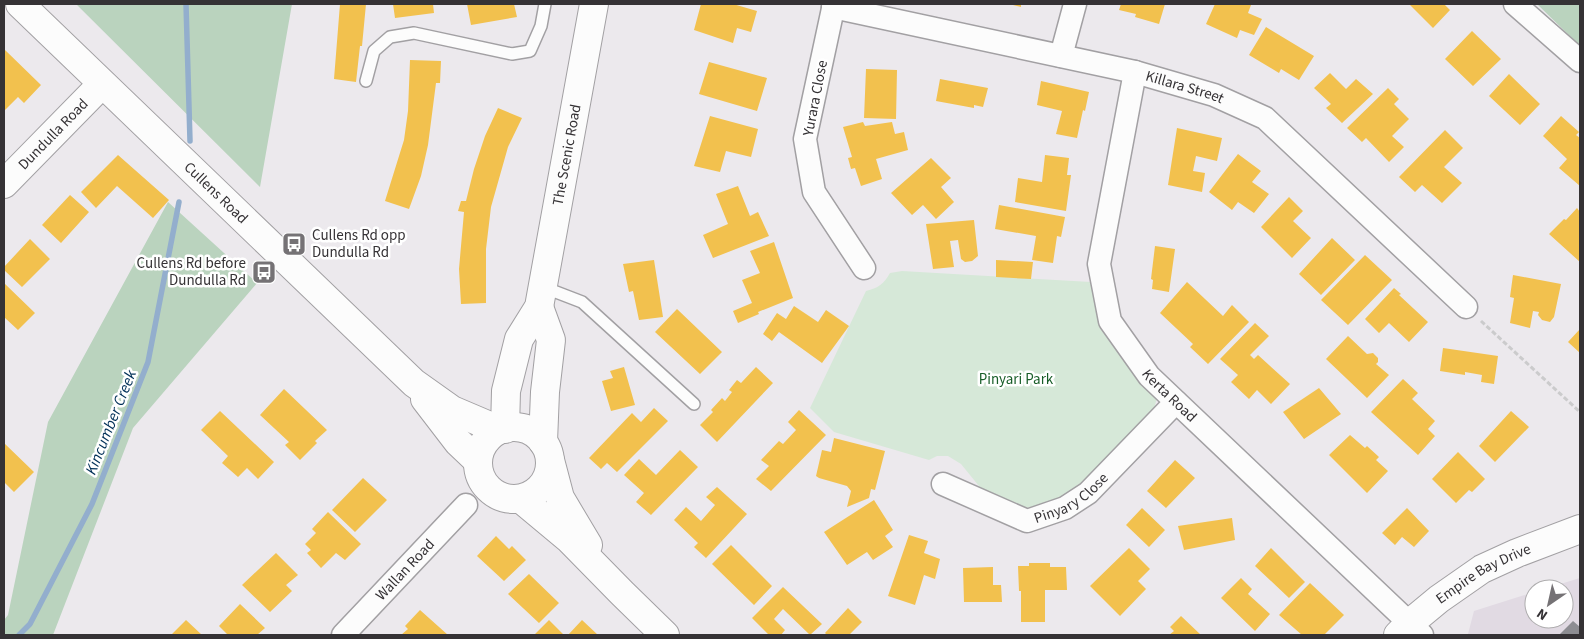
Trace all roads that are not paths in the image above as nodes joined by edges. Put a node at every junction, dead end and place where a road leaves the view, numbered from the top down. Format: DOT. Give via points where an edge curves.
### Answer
graph roads {
  1 [pos="20,4"];
  2 [pos="545,4"];
  3 [pos="594,4"];
  4 [pos="1075,4"];
  5 [pos="1515,4"];
  6 [pos="834,6"];
  7 [pos="1061,56"];
  8 [pos="1580,61"];
  9 [pos="1135,72"];
  10 [pos="366,82"];
  11 [pos="102,84"];
  12 [pos="4,184"];
  13 [pos="864,268"];
  14 [pos="541,297"];
  15 [pos="1466,307"];
  16 [pos="414,383"];
  17 [pos="1176,402"];
  18 [pos="694,404"];
  19 [pos="502,430"];
  20 [pos="547,451"];
  21 [pos="478,461"];
  22 [pos="943,484"];
  23 [pos="521,499"];
  24 [pos="466,505"];
  25 [pos="1580,529"];
  26 [pos="622,593"];
  27 [pos="1410,631"];
  28 [pos="344,635"];
  29 [pos="666,635"];
  1 -- 11 [label="main road, Cullens Road"];
  2 -- 10 [label="lane" via="541,26 530,51 512,54 414,33 390,37 374,51"];
  3 -- 14 [label="main road, The Scenic Road"];
  4 -- 7 [label="street"];
  5 -- 8 [label="street"];
  6 -- 7 [label="street, Killara Street"];
  6 -- 13 [label="street, Yurara Close" via="805,138 814,192"];
  7 -- 9 [label="street, Killara Street"];
  9 -- 15 [label="street, Killara Street" via="1214,95 1265,118"];
  9 -- 17 [label="street, Kerta Road" via="1099,264 1110,321 1149,376"];
  11 -- 12 [label="main road, Dundulla Road"];
  11 -- 16 [label="main road, Cullens Road"];
  14 -- 18 [label="lane" via="582,302"];
  14 -- 19 [label="main road, The Scenic Road" via="519,339 506,391"];
  14 -- 20 [label="main road" via="551,340 545,392"];
  16 -- 19 [label="main road, Cullens Road" via="452,410"];
  16 -- 21 [label="main road, Cullens Road" via="458,442"];
  17 -- 22 [label="street, Pinyary Close" via="1088,493 1065,508 1027,522"];
  17 -- 27 [label="street, Kerta Road"];
  19 -- 20 [label="main road" via="526,429 536,434"];
  19 -- 21 [label="main road" via="484,443"];
  20 -- 23 [label="main road" via="549,470 546,481 531,495"];
  20 -- 26 [label="main road" via="560,498"];
  21 -- 23 [label="main road" via="483,482 490,490 510,499"];
  23 -- 26 [label="main road" via="569,538"];
  24 -- 28 [label="street, Wallan Road"];
  25 -- 27 [label="main road, Empire Bay Drive" via="1517,552 1482,569 1439,599"];
  26 -- 29 [label="main road"];
}
